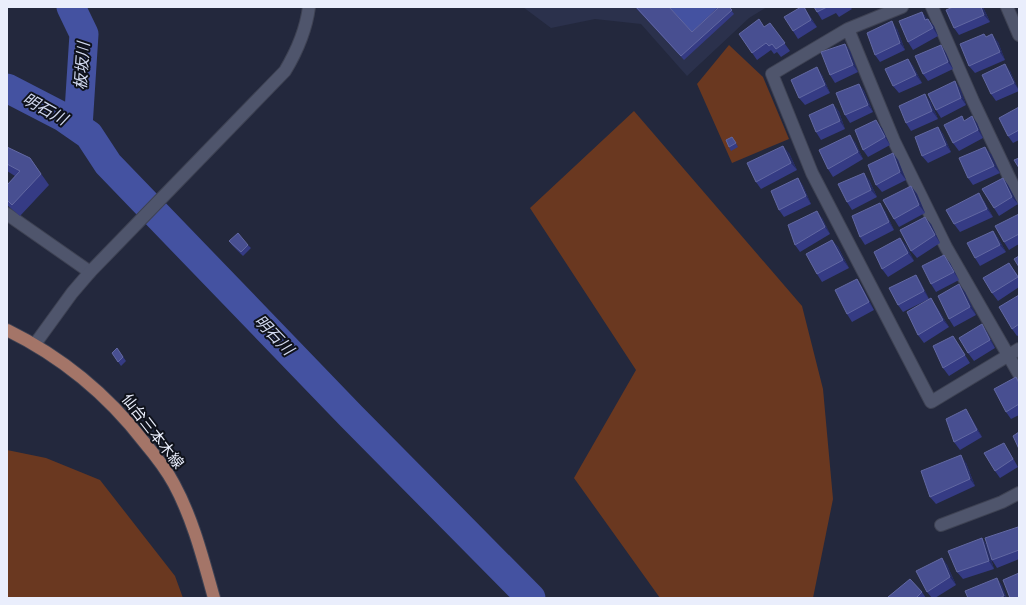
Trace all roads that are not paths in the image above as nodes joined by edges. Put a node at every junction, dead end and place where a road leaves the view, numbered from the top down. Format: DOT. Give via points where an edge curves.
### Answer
graph roads {
  1 [pos="309,7"];
  2 [pos="902,7"];
  3 [pos="932,7"];
  4 [pos="1007,7"];
  5 [pos="848,29"];
  6 [pos="1019,35"];
  7 [pos="1019,198"];
  8 [pos="7,214"];
  9 [pos="90,272"];
  10 [pos="7,330"];
  11 [pos="35,344"];
  12 [pos="1019,349"];
  13 [pos="1008,356"];
  14 [pos="1019,374"];
  15 [pos="1019,493"];
  16 [pos="941,525"];
  17 [pos="214,598"];
  1 -- 9 [label="street" via="302,36 285,71"];
  2 -- 5 [label="street"];
  3 -- 7 [label="street"];
  4 -- 6 [label="street"];
  5 -- 13 [label="street" via="894,140 946,247"];
  5 -- 13 [label="street" via="772,74 812,173 931,402"];
  8 -- 9 [label="street"];
  9 -- 11 [label="street"];
  10 -- 11 [label="main road, 仙台三本木線"];
  11 -- 17 [label="main road, 仙台三本木線" via="102,394 154,454 174,484 195,532"];
  12 -- 13 [label="street"];
  13 -- 14 [label="street"];
  15 -- 16 [label="street"];
}
